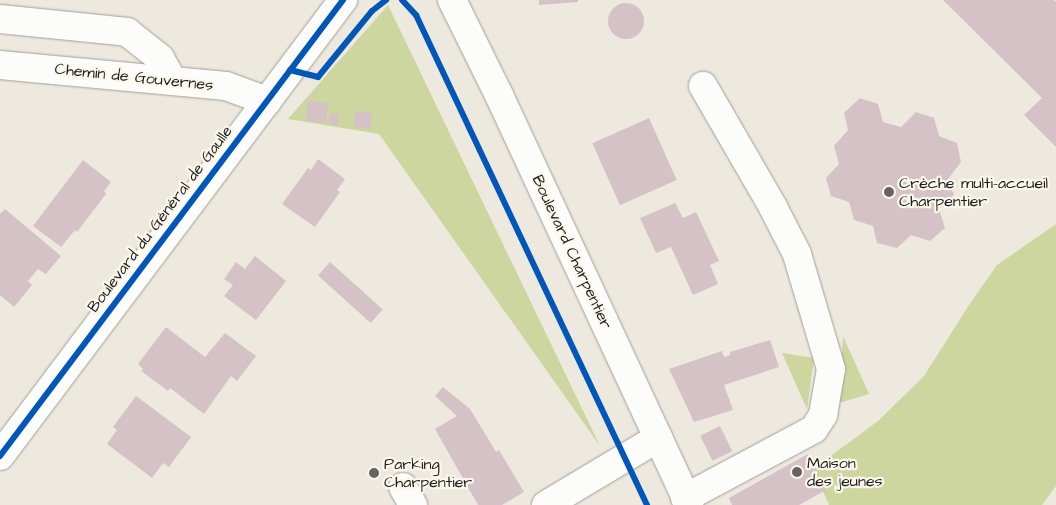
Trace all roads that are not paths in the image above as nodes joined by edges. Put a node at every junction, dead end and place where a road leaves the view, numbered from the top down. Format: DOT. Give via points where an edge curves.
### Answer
graph roads {
  1 [pos="343,0"];
  2 [pos="452,0"];
  3 [pos="0,19"];
  4 [pos="0,65"];
  5 [pos="173,81"];
  6 [pos="703,86"];
  7 [pos="267,100"];
  8 [pos="658,438"];
  9 [pos="0,456"];
  10 [pos="687,501"];
  11 [pos="546,505"];
  1 -- 7 [label="street, Boulevard du Général de Gaulle"];
  2 -- 8 [label="street, Boulevard Charpentier"];
  3 -- 5 [label="street" via="127,32 160,58"];
  4 -- 5 [label="street, Chemin de Gouvernes"];
  5 -- 7 [label="street, Chemin de Gouvernes" via="226,86"];
  6 -- 10 [label="street" via="797,254 831,369 823,415 814,429"];
  7 -- 9 [label="street, Boulevard du Général de Gaulle"];
  8 -- 10 [label="street, Boulevard Charpentier"];
  8 -- 11 [label="street"];
}
